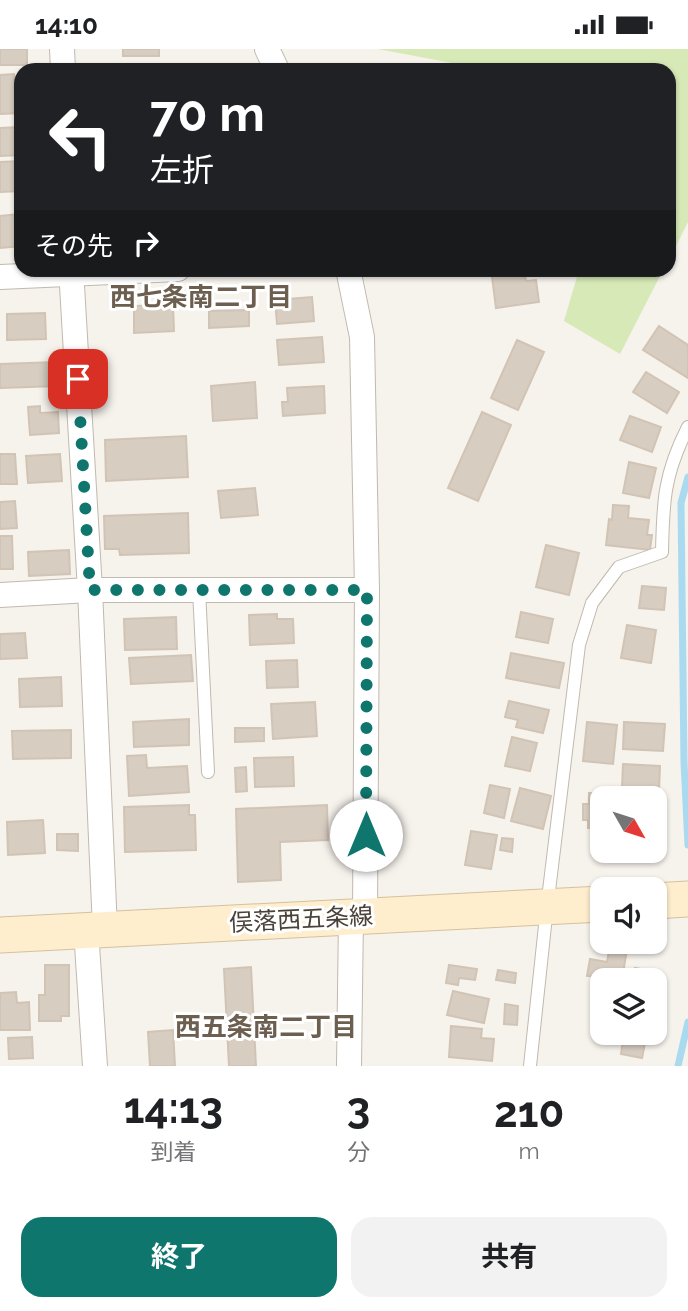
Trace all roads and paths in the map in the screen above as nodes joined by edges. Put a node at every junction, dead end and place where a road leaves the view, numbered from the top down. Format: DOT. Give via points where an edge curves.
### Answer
graph roads {
  1 [pos="71,277"];
  2 [pos="350,277"];
  3 [pos="688,427"];
  4 [pos="90,590"];
  5 [pos="199,590"];
  6 [pos="367,590"];
  7 [pos="0,595"];
  8 [pos="208,772"];
  9 [pos="590,905"];
  10 [pos="547,907"];
  11 [pos="358,916"];
  12 [pos="96,930"];
  13 [pos="0,935"];
  14 [pos="95,1066"];
  15 [pos="349,1066"];
  16 [pos="530,1066"];
  1 -- 4 [label="street"];
  2 -- 6 [label="street" via="362,337"];
  3 -- 10 [label="lane" via="673,455 663,497 662,552 619,567 592,603 579,645"];
  4 -- 5 [label="street"];
  4 -- 7 [label="street"];
  4 -- 12 [label="street"];
  5 -- 6 [label="street"];
  5 -- 8 [label="lane"];
  6 -- 11 [label="street"];
  9 -- 10 [label="main road, 俣落西五条線"];
  10 -- 11 [label="main road, 俣落西五条線"];
  10 -- 16 [label="lane"];
  11 -- 12 [label="main road, 俣落西五条線"];
  11 -- 15 [label="street"];
  12 -- 13 [label="main road, 俣落西五条線"];
  12 -- 14 [label="street"];
}
